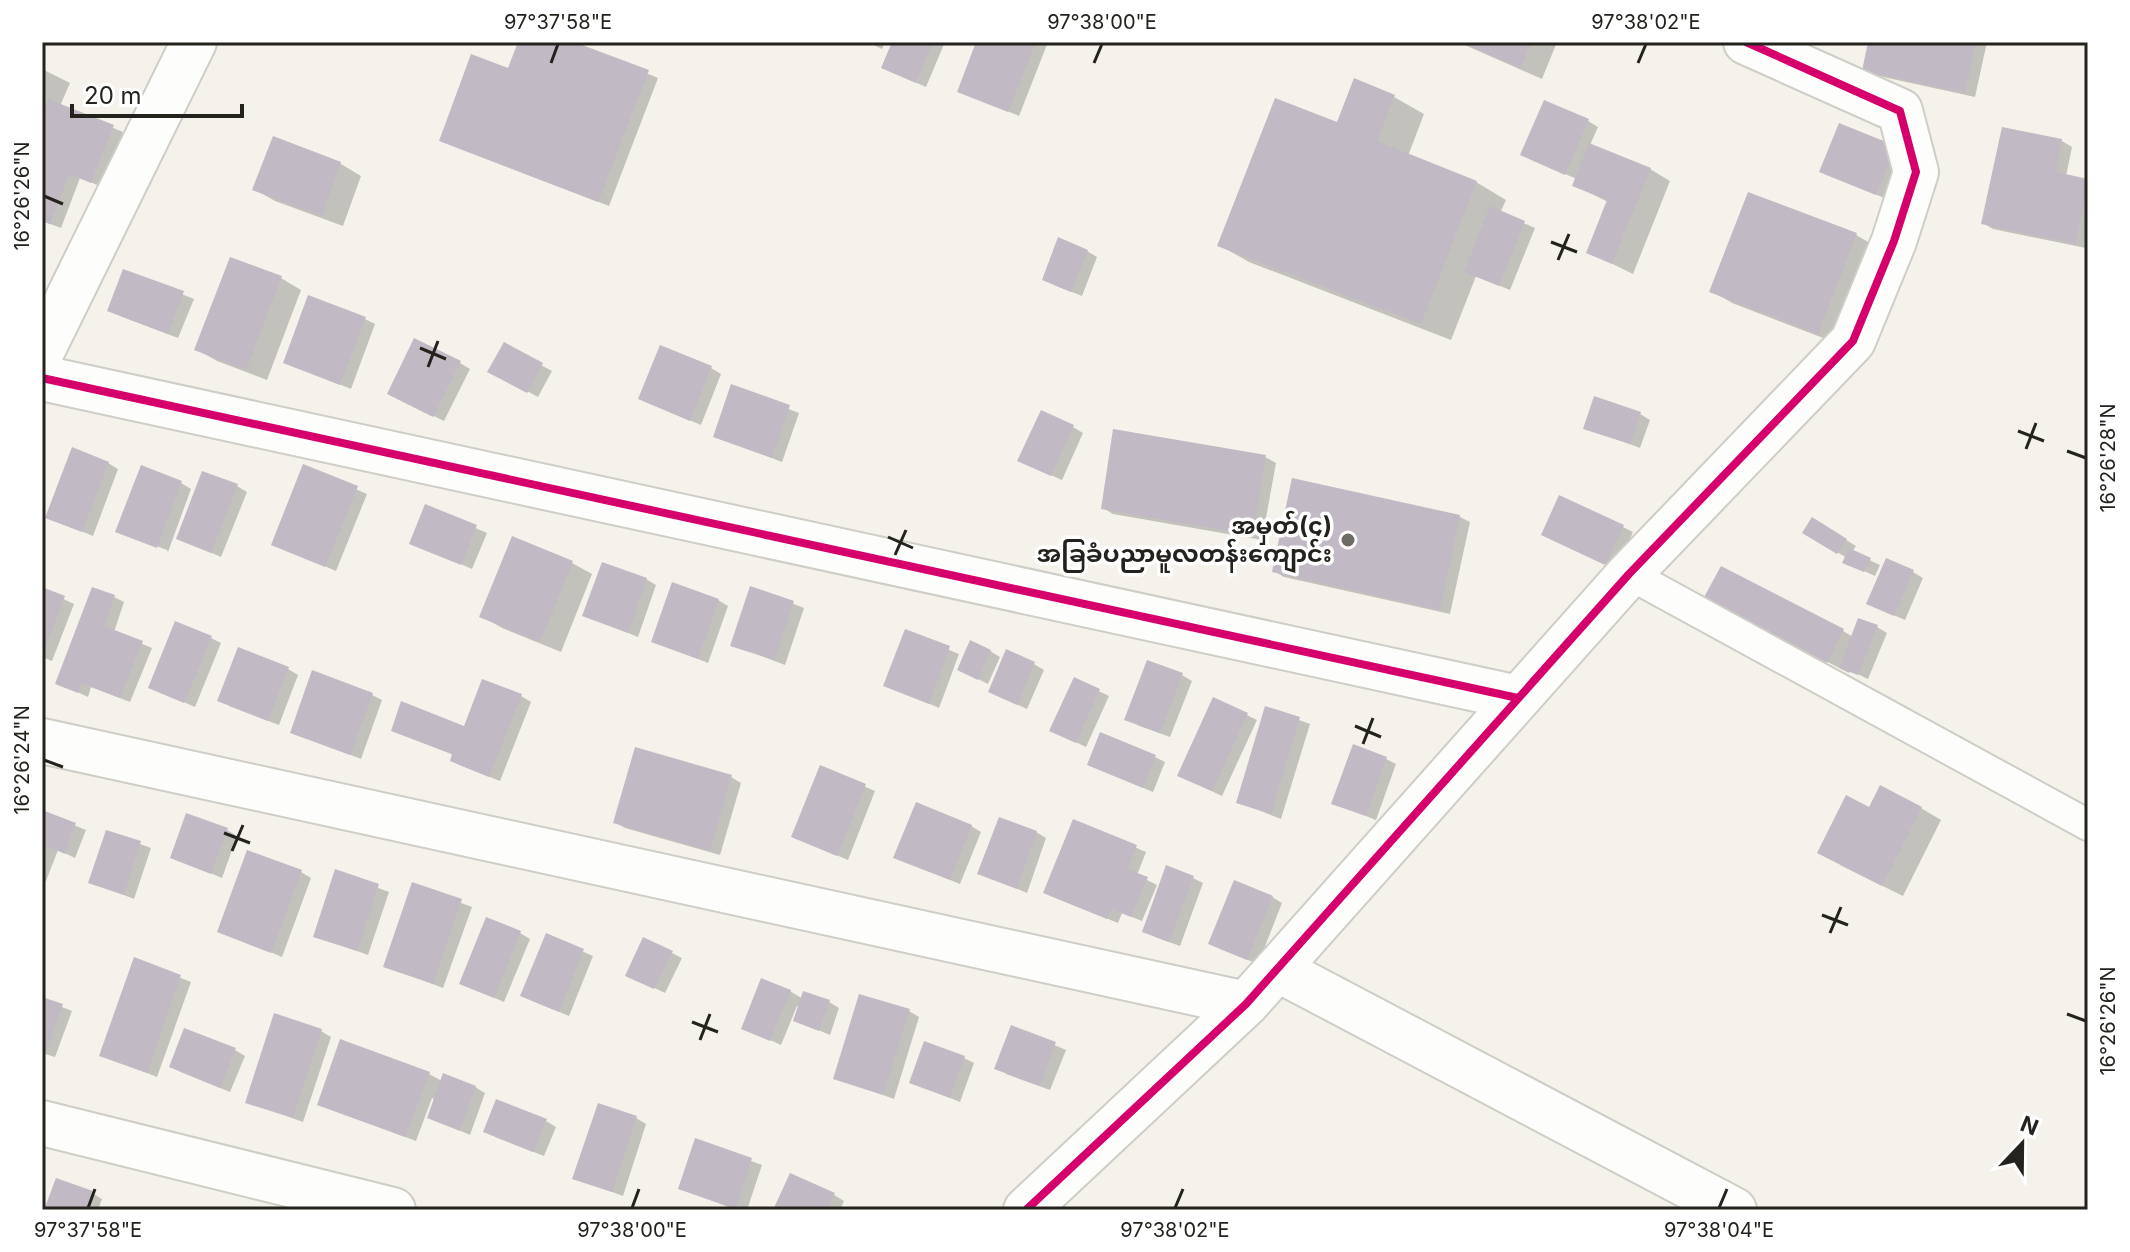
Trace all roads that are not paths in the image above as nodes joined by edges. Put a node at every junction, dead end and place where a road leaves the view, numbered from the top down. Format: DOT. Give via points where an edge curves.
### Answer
graph roads {
  1 [pos="194,42"];
  2 [pos="1746,42"];
  3 [pos="42,351"];
  4 [pos="42,378"];
  5 [pos="1629,574"];
  6 [pos="1518,698"];
  7 [pos="42,741"];
  8 [pos="2088,825"];
  9 [pos="1277,969"];
  10 [pos="1246,1004"];
  11 [pos="42,1123"];
  12 [pos="1044,1206"];
  13 [pos="393,1210"];
  14 [pos="1734,1210"];
  1 -- 3 [label="street"];
  2 -- 5 [label="street" via="1900,111 1916,172 1853,341"];
  4 -- 6 [label="street"];
  5 -- 6 [label="street"];
  5 -- 8 [label="lane"];
  6 -- 9 [label="street"];
  7 -- 10 [label="street"];
  9 -- 10 [label="street"];
  9 -- 14 [label="street"];
  10 -- 12 [label="street"];
  11 -- 13 [label="street"];
}
